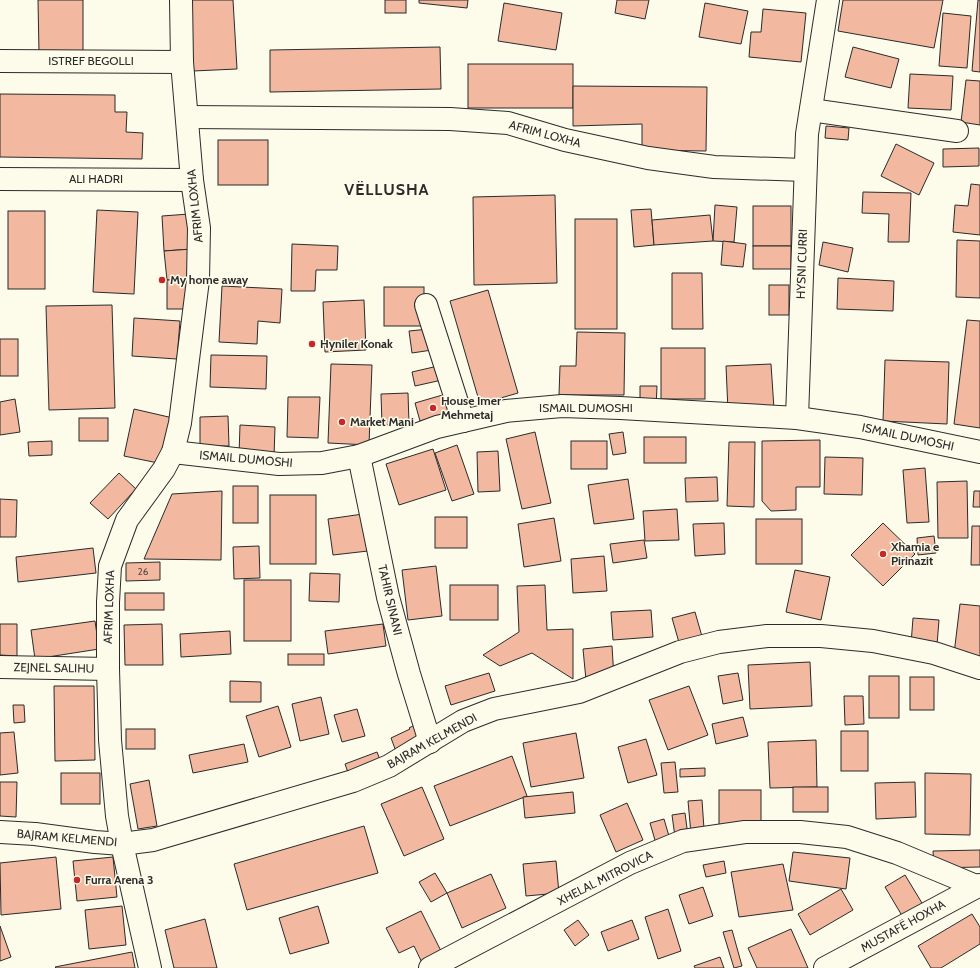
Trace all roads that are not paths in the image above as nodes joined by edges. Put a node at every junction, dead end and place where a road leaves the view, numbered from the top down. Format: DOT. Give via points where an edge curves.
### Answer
graph roads {
  1 [pos="180,0"];
  2 [pos="828,0"];
  3 [pos="0,62"];
  4 [pos="182,62"];
  5 [pos="811,110"];
  6 [pos="187,117"];
  7 [pos="957,131"];
  8 [pos="805,170"];
  9 [pos="0,179"];
  10 [pos="192,180"];
  11 [pos="426,305"];
  12 [pos="797,418"];
  13 [pos="463,422"];
  14 [pos="173,452"];
  15 [pos="980,452"];
  16 [pos="359,456"];
  17 [pos="0,667"];
  18 [pos="980,668"];
  19 [pos="108,669"];
  20 [pos="430,742"];
  21 [pos="0,832"];
  22 [pos="122,844"];
  23 [pos="978,886"];
  24 [pos="150,968"];
  25 [pos="430,968"];
  26 [pos="825,968"];
  1 -- 4 [label="street, AFRIM LOXHA"];
  2 -- 5 [label="street, HYSNI CURRI"];
  3 -- 4 [label="street, ISTREF BEGOLLI"];
  4 -- 6 [label="street, AFRIM LOXHA"];
  5 -- 7 [label="street"];
  5 -- 8 [label="street, HYSNI CURRI"];
  6 -- 8 [label="street, AFRIM LOXHA" via="450,119 508,123 565,140 648,158 714,167"];
  6 -- 10 [label="street, AFRIM LOXHA"];
  8 -- 12 [label="street, HYSNI CURRI"];
  9 -- 10 [label="street, ALI HADRI"];
  10 -- 14 [label="street, AFRIM LOXHA" via="199,228 198,280 180,423"];
  11 -- 13 [label="street"];
  12 -- 13 [label="street, ISMAIL DUMOSHI" via="562,406 506,410"];
  12 -- 15 [label="street, ISMAIL DUMOSHI" via="860,427"];
  13 -- 16 [label="street, ISMAIL DUMOSHI" via="438,427"];
  14 -- 16 [label="street, ISMAIL DUMOSHI" via="279,464 322,463"];
  14 -- 19 [label="street, AFRIM LOXHA" via="164,469 127,520 110,566"];
  16 -- 20 [label="street, TAHIR SINANI" via="388,597"];
  17 -- 19 [label="street, ZEJNEL SALIHU"];
  18 -- 20 [label="street, BAJRAM KELMENDI" via="934,653 858,639 767,636 719,642 680,652 579,692 494,709 463,721"];
  19 -- 22 [label="street, AFRIM LOXHA" via="110,740"];
  20 -- 22 [label="street, BAJRAM KELMENDI" via="389,766 353,782 154,840"];
  21 -- 22 [label="street, BAJRAM KELMENDI"];
  22 -- 24 [label="street, AFRIM LOXHA"];
  23 -- 25 [label="street, XHELAL MITROVICA" via="897,853 847,837 800,832 745,832 683,841 630,863"];
  23 -- 26 [label="street, MUSTAFË HOXHA"];
}
